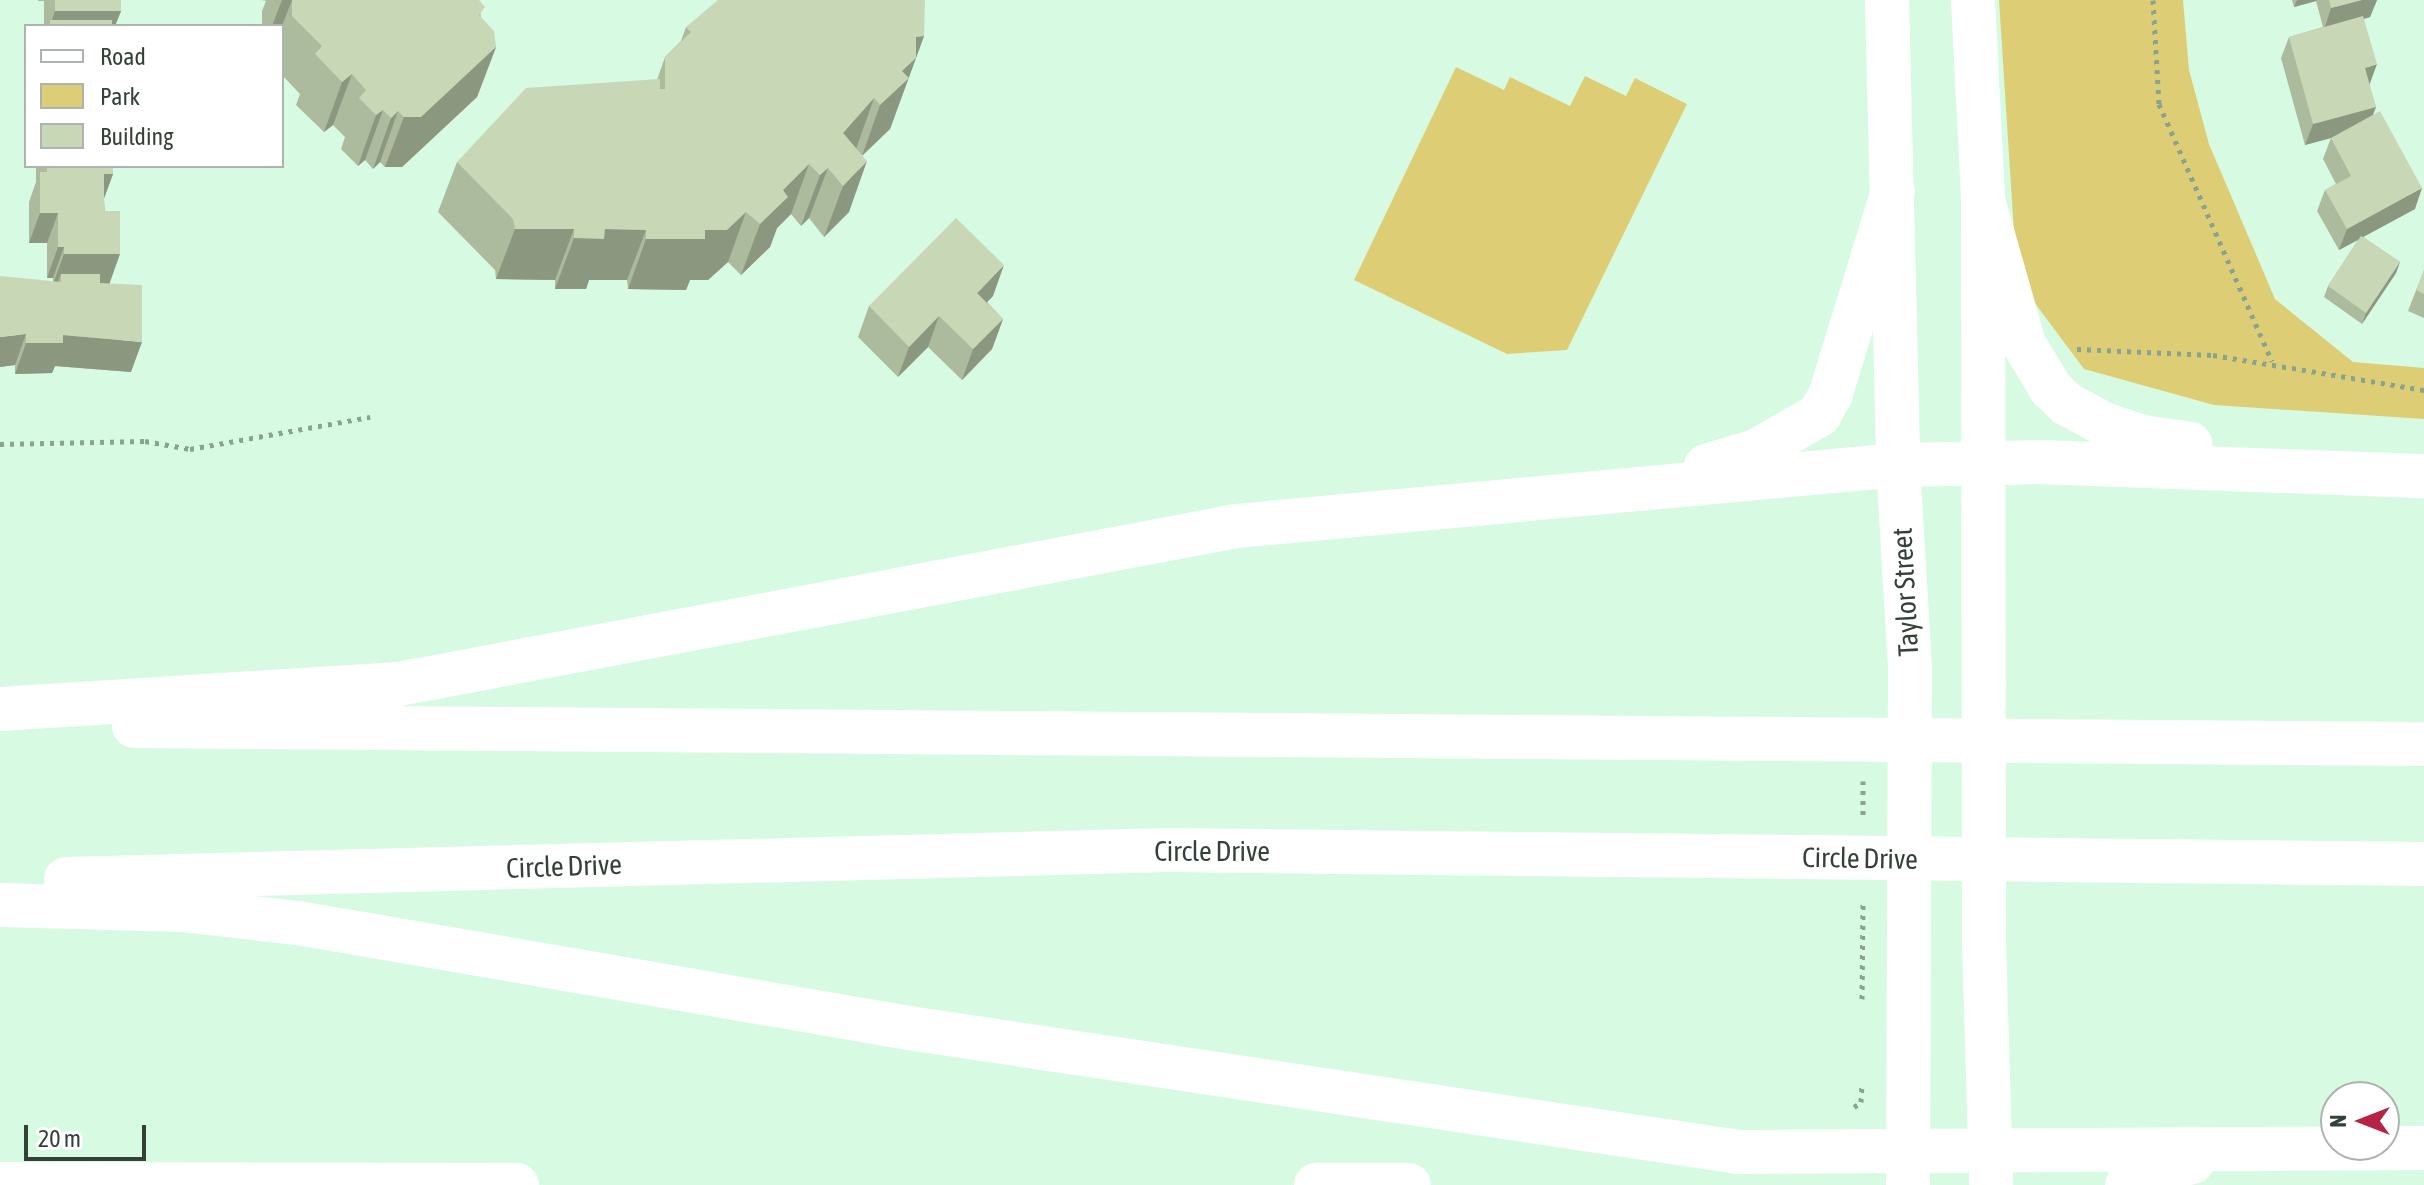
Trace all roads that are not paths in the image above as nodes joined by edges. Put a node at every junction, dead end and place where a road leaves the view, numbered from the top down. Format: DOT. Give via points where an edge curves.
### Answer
graph roads {
  1 [pos="1887,0"];
  2 [pos="1973,0"];
  3 [pos="1893,191"];
  4 [pos="1983,200"];
  5 [pos="1985,464"];
  6 [pos="1898,465"];
  7 [pos="2422,476"];
  8 [pos="1583,496"];
  9 [pos="0,709"];
  10 [pos="0,726"];
  11 [pos="2424,744"];
  12 [pos="2424,864"];
  13 [pos="0,881"];
  14 [pos="0,905"];
  15 [pos="2424,1148"];
  16 [pos="2239,1150"];
  17 [pos="1739,1152"];
  18 [pos="1908,1166"];
  19 [pos="1990,1166"];
  20 [pos="0,1184"];
  21 [pos="386,1184"];
  22 [pos="517,1185"];
  23 [pos="1316,1185"];
  24 [pos="1409,1185"];
  25 [pos="1787,1185"];
  26 [pos="2127,1185"];
  1 -- 3 [label="main road, Taylor Street"];
  2 -- 4 [label="main road"];
  3 -- 6 [label="main road, Taylor Street"];
  3 -- 8 [label="main road" via="1830,396 1819,415 1756,451"];
  4 -- 5 [label="main road"];
  4 -- 7 [label="main road" via="2024,344 2051,389 2067,404 2142,437"];
  5 -- 6 [label="main road"];
  5 -- 7 [label="main road"];
  5 -- 19 [label="main road" via="1984,942"];
  6 -- 8 [label="main road"];
  6 -- 18 [label="main road, Taylor Street" via="1910,668"];
  8 -- 9 [label="main road" via="1237,526 399,684"];
  10 -- 11 [label="main road"];
  12 -- 13 [label="main road, Circle Drive" via="1169,850"];
  14 -- 17 [label="main road" via="182,910 298,923 909,1028"];
  15 -- 16 [label="main road"];
  16 -- 19 [label="main road"];
  16 -- 26 [label="main road" via="2141,1175"];
  17 -- 18 [label="main road"];
  17 -- 25 [label="main road"];
  18 -- 19 [label="main road"];
  20 -- 21 [label="main road"];
  21 -- 22 [label="main road"];
  23 -- 24 [label="main road"];
}
